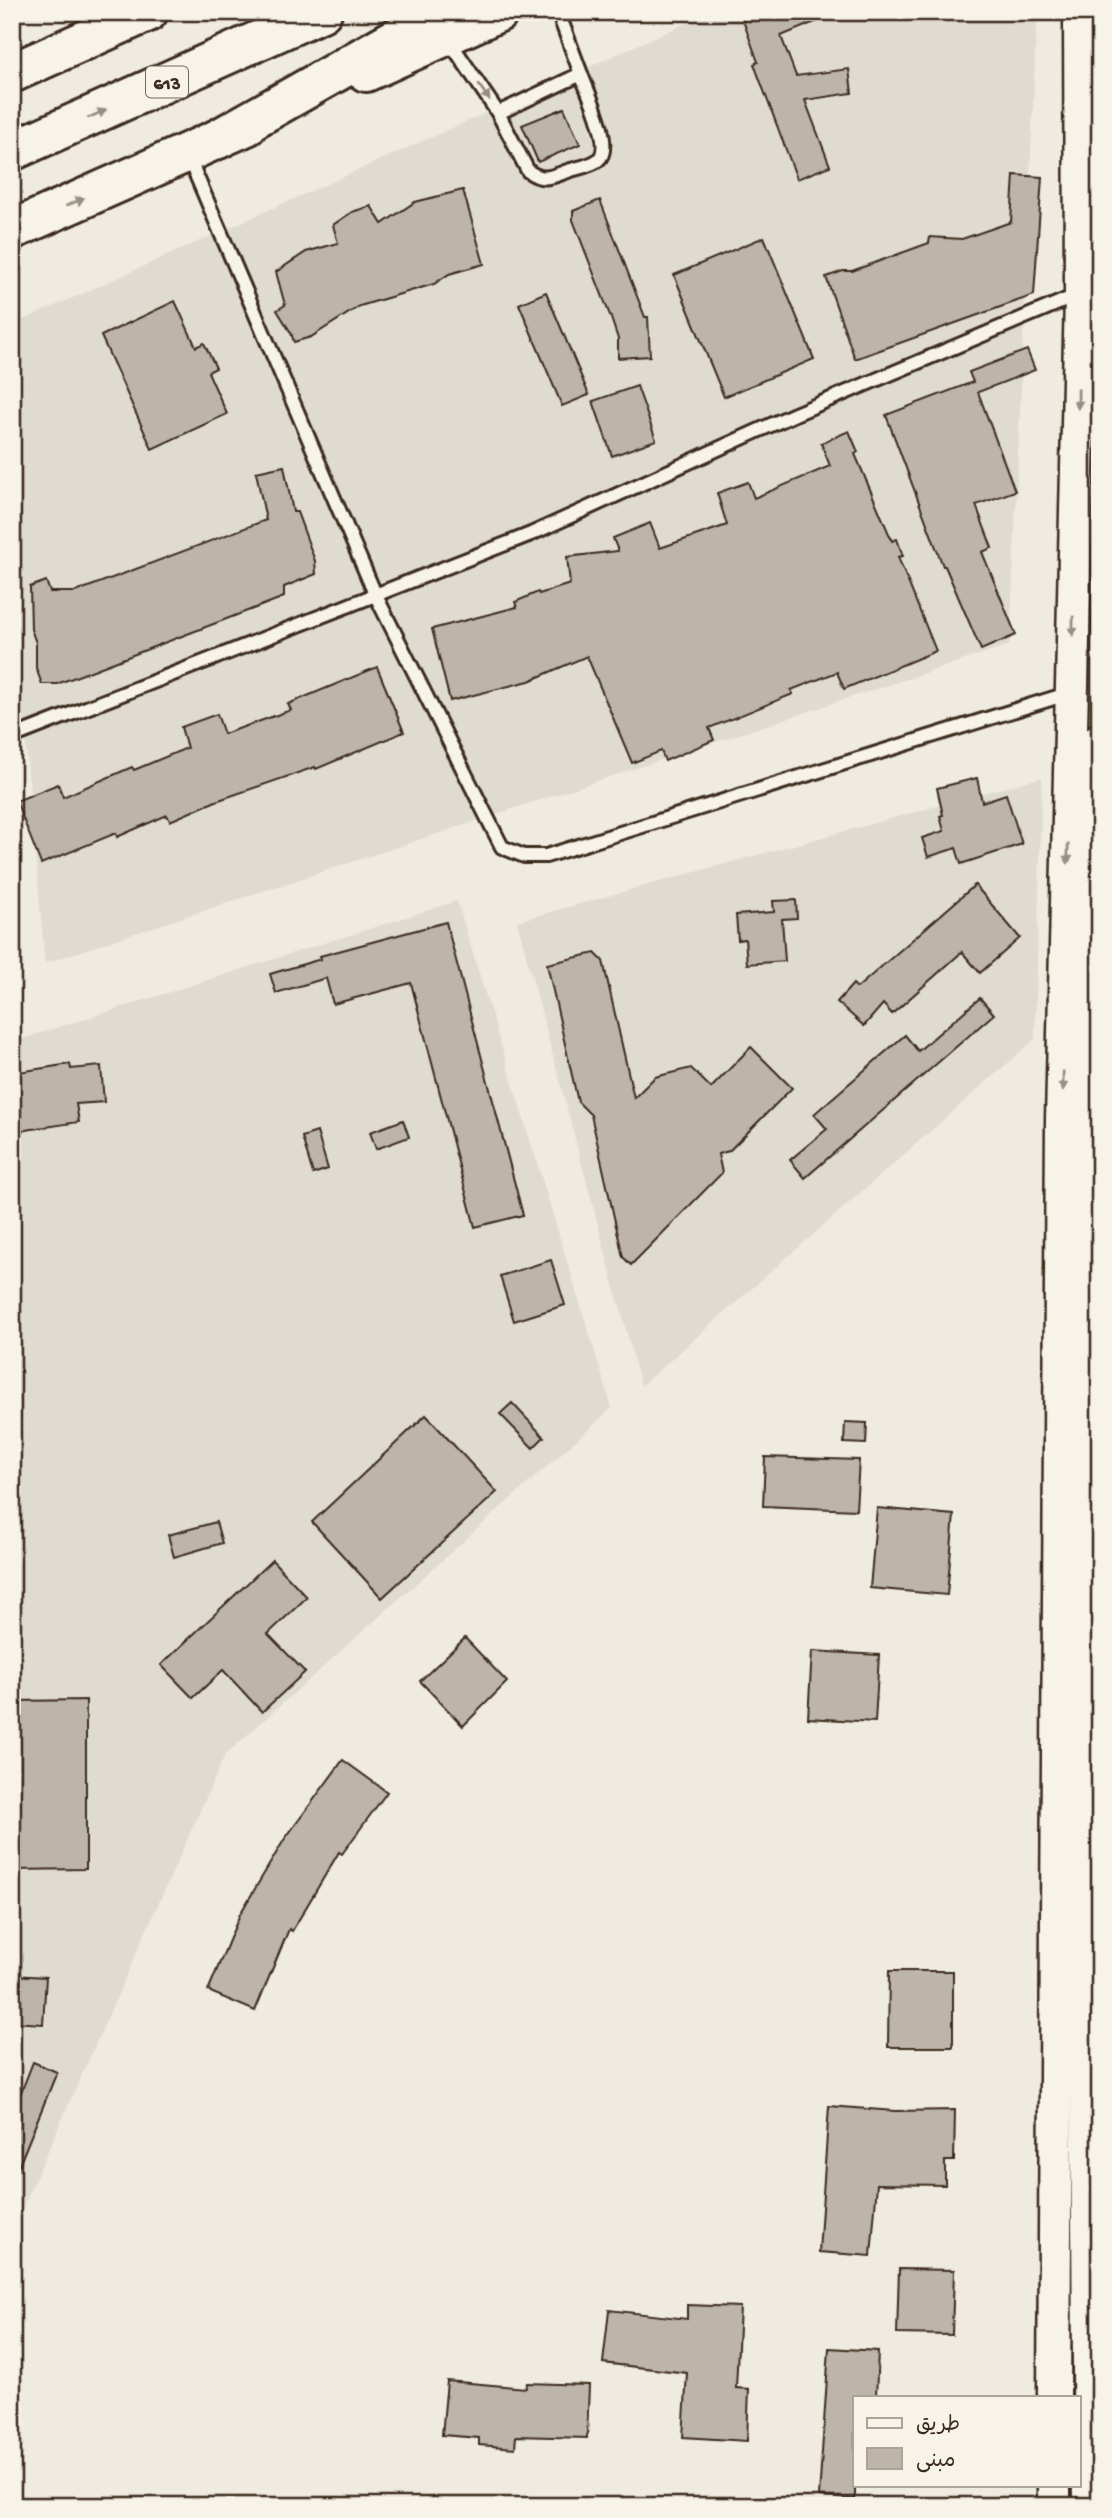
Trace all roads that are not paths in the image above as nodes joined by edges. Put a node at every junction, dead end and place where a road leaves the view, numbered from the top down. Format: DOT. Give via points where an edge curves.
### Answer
graph roads {
  1 [pos="148,12"];
  2 [pos="322,12"];
  3 [pos="499,12"];
  4 [pos="558,12"];
  5 [pos="1080,12"];
  6 [pos="443,24"];
  7 [pos="12,73"];
  8 [pos="581,74"];
  9 [pos="498,113"];
  10 [pos="203,146"];
  11 [pos="12,151"];
  12 [pos="12,230"];
  13 [pos="1081,294"];
  14 [pos="375,594"];
  15 [pos="1072,693"];
  16 [pos="12,737"];
  17 [pos="1100,739"];
  18 [pos="1054,2396"];
  19 [pos="1054,2486"];
  20 [pos="1054,2506"];
  21 [pos="1090,2506"];
  1 -- 7 [label="main road"];
  11 -- 2 [label="main road, 613, one-way"];
  3 -- 6 [label="main road"];
  4 -- 8 [label="lane"];
  5 -- 13 [label="street"];
  6 -- 9 [label="lane, one-way"];
  6 -- 10 [label="main road"];
  8 -- 9 [label="lane"];
  8 -- 9 [label="lane" via="604,138 605,150 599,160 546,179 536,177 528,171"];
  12 -- 10 [label="main road, one-way"];
  10 -- 14 [label="lane"];
  13 -- 14 [label="lane" via="795,414 531,534"];
  13 -- 15 [label="street, one-way"];
  14 -- 15 [label="lane" via="502,847 524,856 546,856"];
  14 -- 16 [label="lane"];
  15 -- 18 [label="street, one-way" via="1062,1120"];
  17 -- 21 [label="street" via="1084,1645"];
  19 -- 20 [label="street"];
}
